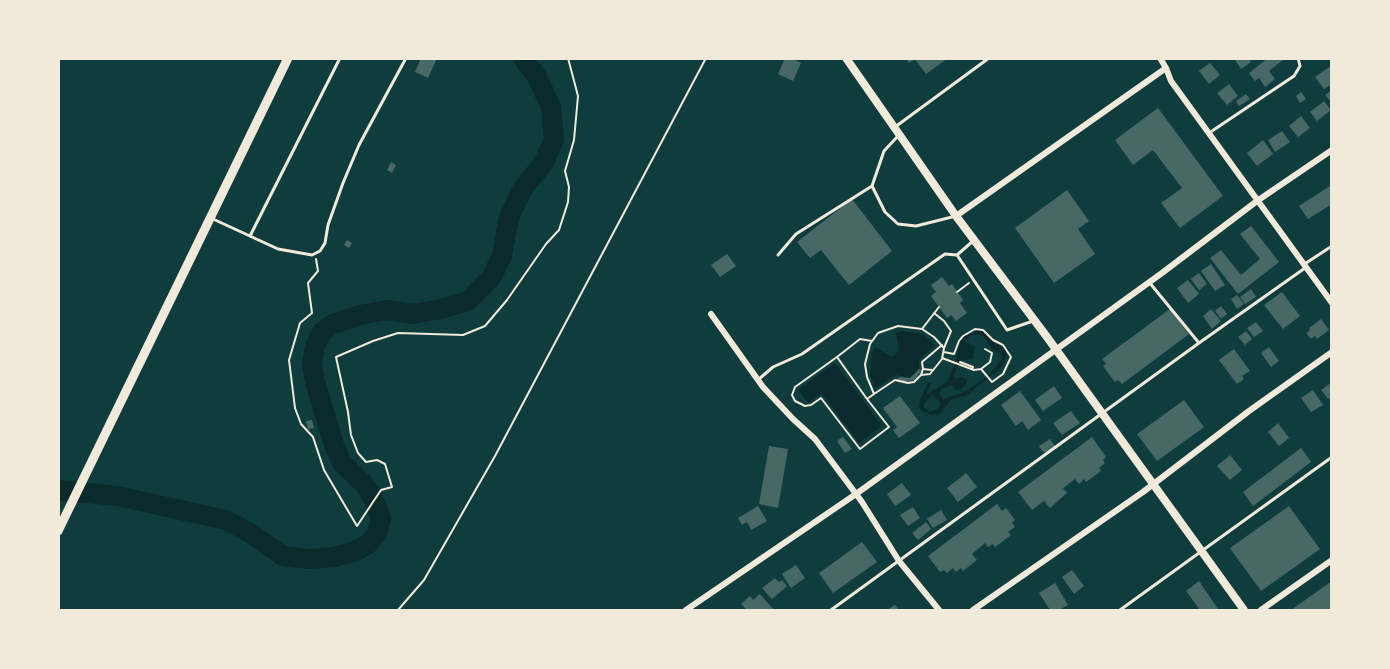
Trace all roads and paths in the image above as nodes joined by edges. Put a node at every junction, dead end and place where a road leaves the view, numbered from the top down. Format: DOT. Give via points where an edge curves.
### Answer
graph roads {
  1 [pos="288,58"];
  2 [pos="340,58"];
  3 [pos="406,58"];
  4 [pos="568,58"];
  5 [pos="706,58"];
  6 [pos="846,58"];
  7 [pos="989,58"];
  8 [pos="1160,58"];
  9 [pos="1298,58"];
  10 [pos="1166,68"];
  11 [pos="896,131"];
  12 [pos="1209,133"];
  13 [pos="1332,150"];
  14 [pos="872,186"];
  15 [pos="1257,201"];
  16 [pos="957,216"];
  17 [pos="211,218"];
  18 [pos="250,236"];
  19 [pos="974,240"];
  20 [pos="1332,246"];
  21 [pos="316,255"];
  22 [pos="778,255"];
  23 [pos="957,255"];
  24 [pos="1304,267"];
  25 [pos="974,279"];
  26 [pos="1149,282"];
  27 [pos="957,292"];
  28 [pos="1332,303"];
  29 [pos="939,307"];
  30 [pos="934,313"];
  31 [pos="711,314"];
  32 [pos="1034,321"];
  33 [pos="922,328"];
  34 [pos="872,341"];
  35 [pos="1199,343"];
  36 [pos="943,346"];
  37 [pos="985,349"];
  38 [pos="1055,349"];
  39 [pos="944,352"];
  40 [pos="1332,352"];
  41 [pos="837,357"];
  42 [pos="942,358"];
  43 [pos="985,358"];
  44 [pos="991,359"];
  45 [pos="960,362"];
  46 [pos="923,369"];
  47 [pos="970,369"];
  48 [pos="934,370"];
  49 [pos="982,371"];
  50 [pos="921,375"];
  51 [pos="758,380"];
  52 [pos="874,394"];
  53 [pos="867,399"];
  54 [pos="1102,414"];
  55 [pos="1332,457"];
  56 [pos="1153,483"];
  57 [pos="856,494"];
  58 [pos="58,531"];
  59 [pos="1202,551"];
  60 [pos="1332,560"];
  61 [pos="899,561"];
  62 [pos="398,610"];
  63 [pos="686,610"];
  64 [pos="831,610"];
  65 [pos="939,610"];
  66 [pos="973,610"];
  67 [pos="1120,610"];
  68 [pos="1244,610"];
  69 [pos="1261,610"];
  1 -- 17 [label="highway"];
  2 -- 18 [label="lane"];
  3 -- 21 [label="lane" via="359,145 335,204 324,246"];
  4 -- 21 [label="path" via="578,96 574,140 565,171 568,202 559,231 507,300 485,326 463,335 398,333 336,357 358,453 366,462 377,460 385,464 392,487 381,490 357,526 324,470 313,437 301,424 295,408 289,360 300,323 312,313 308,283 318,271"];
  5 -- 62 [label="path" via="495,456 424,580"];
  6 -- 11 [label="street"];
  7 -- 11 [label="lane"];
  8 -- 10 [label="street"];
  9 -- 12 [label="lane" via="1300,66 1294,76"];
  10 -- 12 [label="street" via="1171,81"];
  10 -- 16 [label="street"];
  11 -- 14 [label="lane"];
  11 -- 16 [label="street"];
  12 -- 15 [label="street"];
  13 -- 15 [label="street"];
  14 -- 16 [label="lane" via="885,213 898,224 916,226"];
  14 -- 22 [label="lane" via="796,234"];
  15 -- 24 [label="street"];
  15 -- 26 [label="street"];
  16 -- 19 [label="street"];
  17 -- 18 [label="lane"];
  17 -- 58 [label="highway"];
  18 -- 21 [label="lane" via="288,252"];
  19 -- 23 [label="lane"];
  19 -- 32 [label="street"];
  20 -- 24 [label="lane"];
  23 -- 25 [label="lane"];
  23 -- 51 [label="lane" via="945,254 802,354"];
  24 -- 28 [label="street"];
  24 -- 35 [label="lane"];
  25 -- 27 [label="path"];
  25 -- 32 [label="lane" via="1008,330"];
  26 -- 35 [label="lane"];
  26 -- 38 [label="street"];
  29 -- 30 [label="path"];
  30 -- 33 [label="path"];
  30 -- 36 [label="path" via="951,332"];
  31 -- 51 [label="street"];
  32 -- 38 [label="street"];
  33 -- 34 [label="path" via="887,328"];
  33 -- 36 [label="path"];
  34 -- 41 [label="path" via="860,339"];
  34 -- 52 [label="path" via="865,364"];
  35 -- 54 [label="lane"];
  36 -- 39 [label="path"];
  36 -- 46 [label="path" via="922,362"];
  37 -- 44 [label="path" via="992,354"];
  38 -- 54 [label="street"];
  38 -- 57 [label="street"];
  39 -- 42 [label="path"];
  39 -- 49 [label="path" via="954,354 963,336 975,329 983,330 1003,345 1011,357 1003,374 992,382"];
  40 -- 56 [label="street"];
  41 -- 53 [label="path"];
  41 -- 53 [label="path" via="795,387 795,401 805,406 821,398 860,449 889,427"];
  42 -- 47 [label="path"];
  42 -- 48 [label="path"];
  43 -- 44 [label="path"];
  44 -- 49 [label="path"];
  45 -- 47 [label="path" via="973,367"];
  46 -- 48 [label="path"];
  46 -- 50 [label="path"];
  47 -- 49 [label="path"];
  48 -- 50 [label="path"];
  50 -- 52 [label="path" via="908,383 895,380"];
  51 -- 57 [label="street" via="815,440"];
  52 -- 53 [label="path"];
  54 -- 56 [label="street"];
  54 -- 61 [label="lane"];
  55 -- 59 [label="lane"];
  56 -- 59 [label="street"];
  56 -- 66 [label="street"];
  57 -- 61 [label="street"];
  57 -- 63 [label="street"];
  59 -- 67 [label="lane"];
  59 -- 68 [label="street"];
  60 -- 69 [label="street"];
  61 -- 64 [label="lane"];
  61 -- 65 [label="street"];
}
